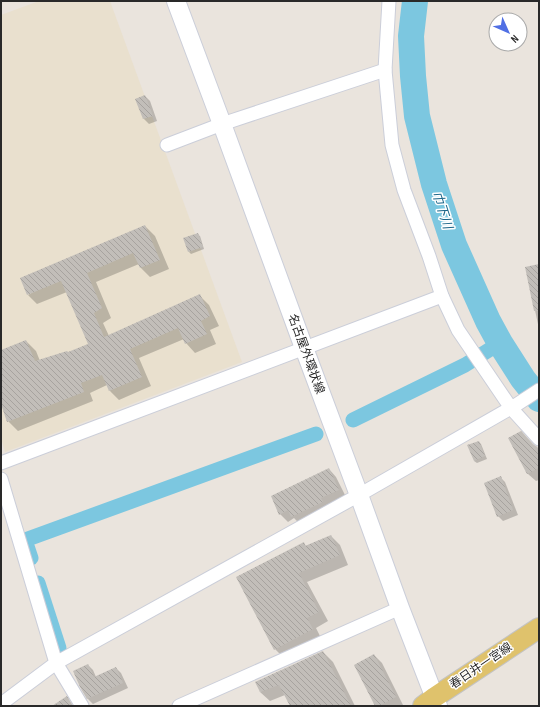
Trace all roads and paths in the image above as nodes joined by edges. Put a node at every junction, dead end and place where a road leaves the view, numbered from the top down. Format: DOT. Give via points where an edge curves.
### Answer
graph roads {
  1 [pos="176,1"];
  2 [pos="389,1"];
  3 [pos="385,70"];
  4 [pos="222,124"];
  5 [pos="167,145"];
  6 [pos="442,296"];
  7 [pos="304,348"];
  8 [pos="539,390"];
  9 [pos="514,406"];
  10 [pos="539,438"];
  11 [pos="1,463"];
  12 [pos="1,478"];
  13 [pos="359,495"];
  14 [pos="400,608"];
  15 [pos="539,628"];
  16 [pos="56,663"];
  17 [pos="432,703"];
  18 [pos="1,704"];
  19 [pos="82,706"];
  20 [pos="179,706"];
  1 -- 4 [label="main road, 名古屋外環状線"];
  2 -- 3 [label="street"];
  3 -- 4 [label="street"];
  3 -- 6 [label="street" via="392,145 404,190"];
  4 -- 5 [label="street"];
  4 -- 7 [label="main road, 名古屋外環状線"];
  6 -- 7 [label="street"];
  6 -- 9 [label="street" via="458,330 481,365"];
  7 -- 11 [label="street"];
  7 -- 13 [label="main road, 名古屋外環状線"];
  8 -- 9 [label="street"];
  9 -- 10 [label="street"];
  9 -- 13 [label="street"];
  12 -- 16 [label="street"];
  13 -- 14 [label="main road, 名古屋外環状線"];
  13 -- 16 [label="street"];
  14 -- 17 [label="main road, 名古屋外環状線"];
  14 -- 20 [label="street"];
  15 -- 17 [label="main road, 春日井一宮線"];
  16 -- 18 [label="street"];
  16 -- 19 [label="street"];
}
